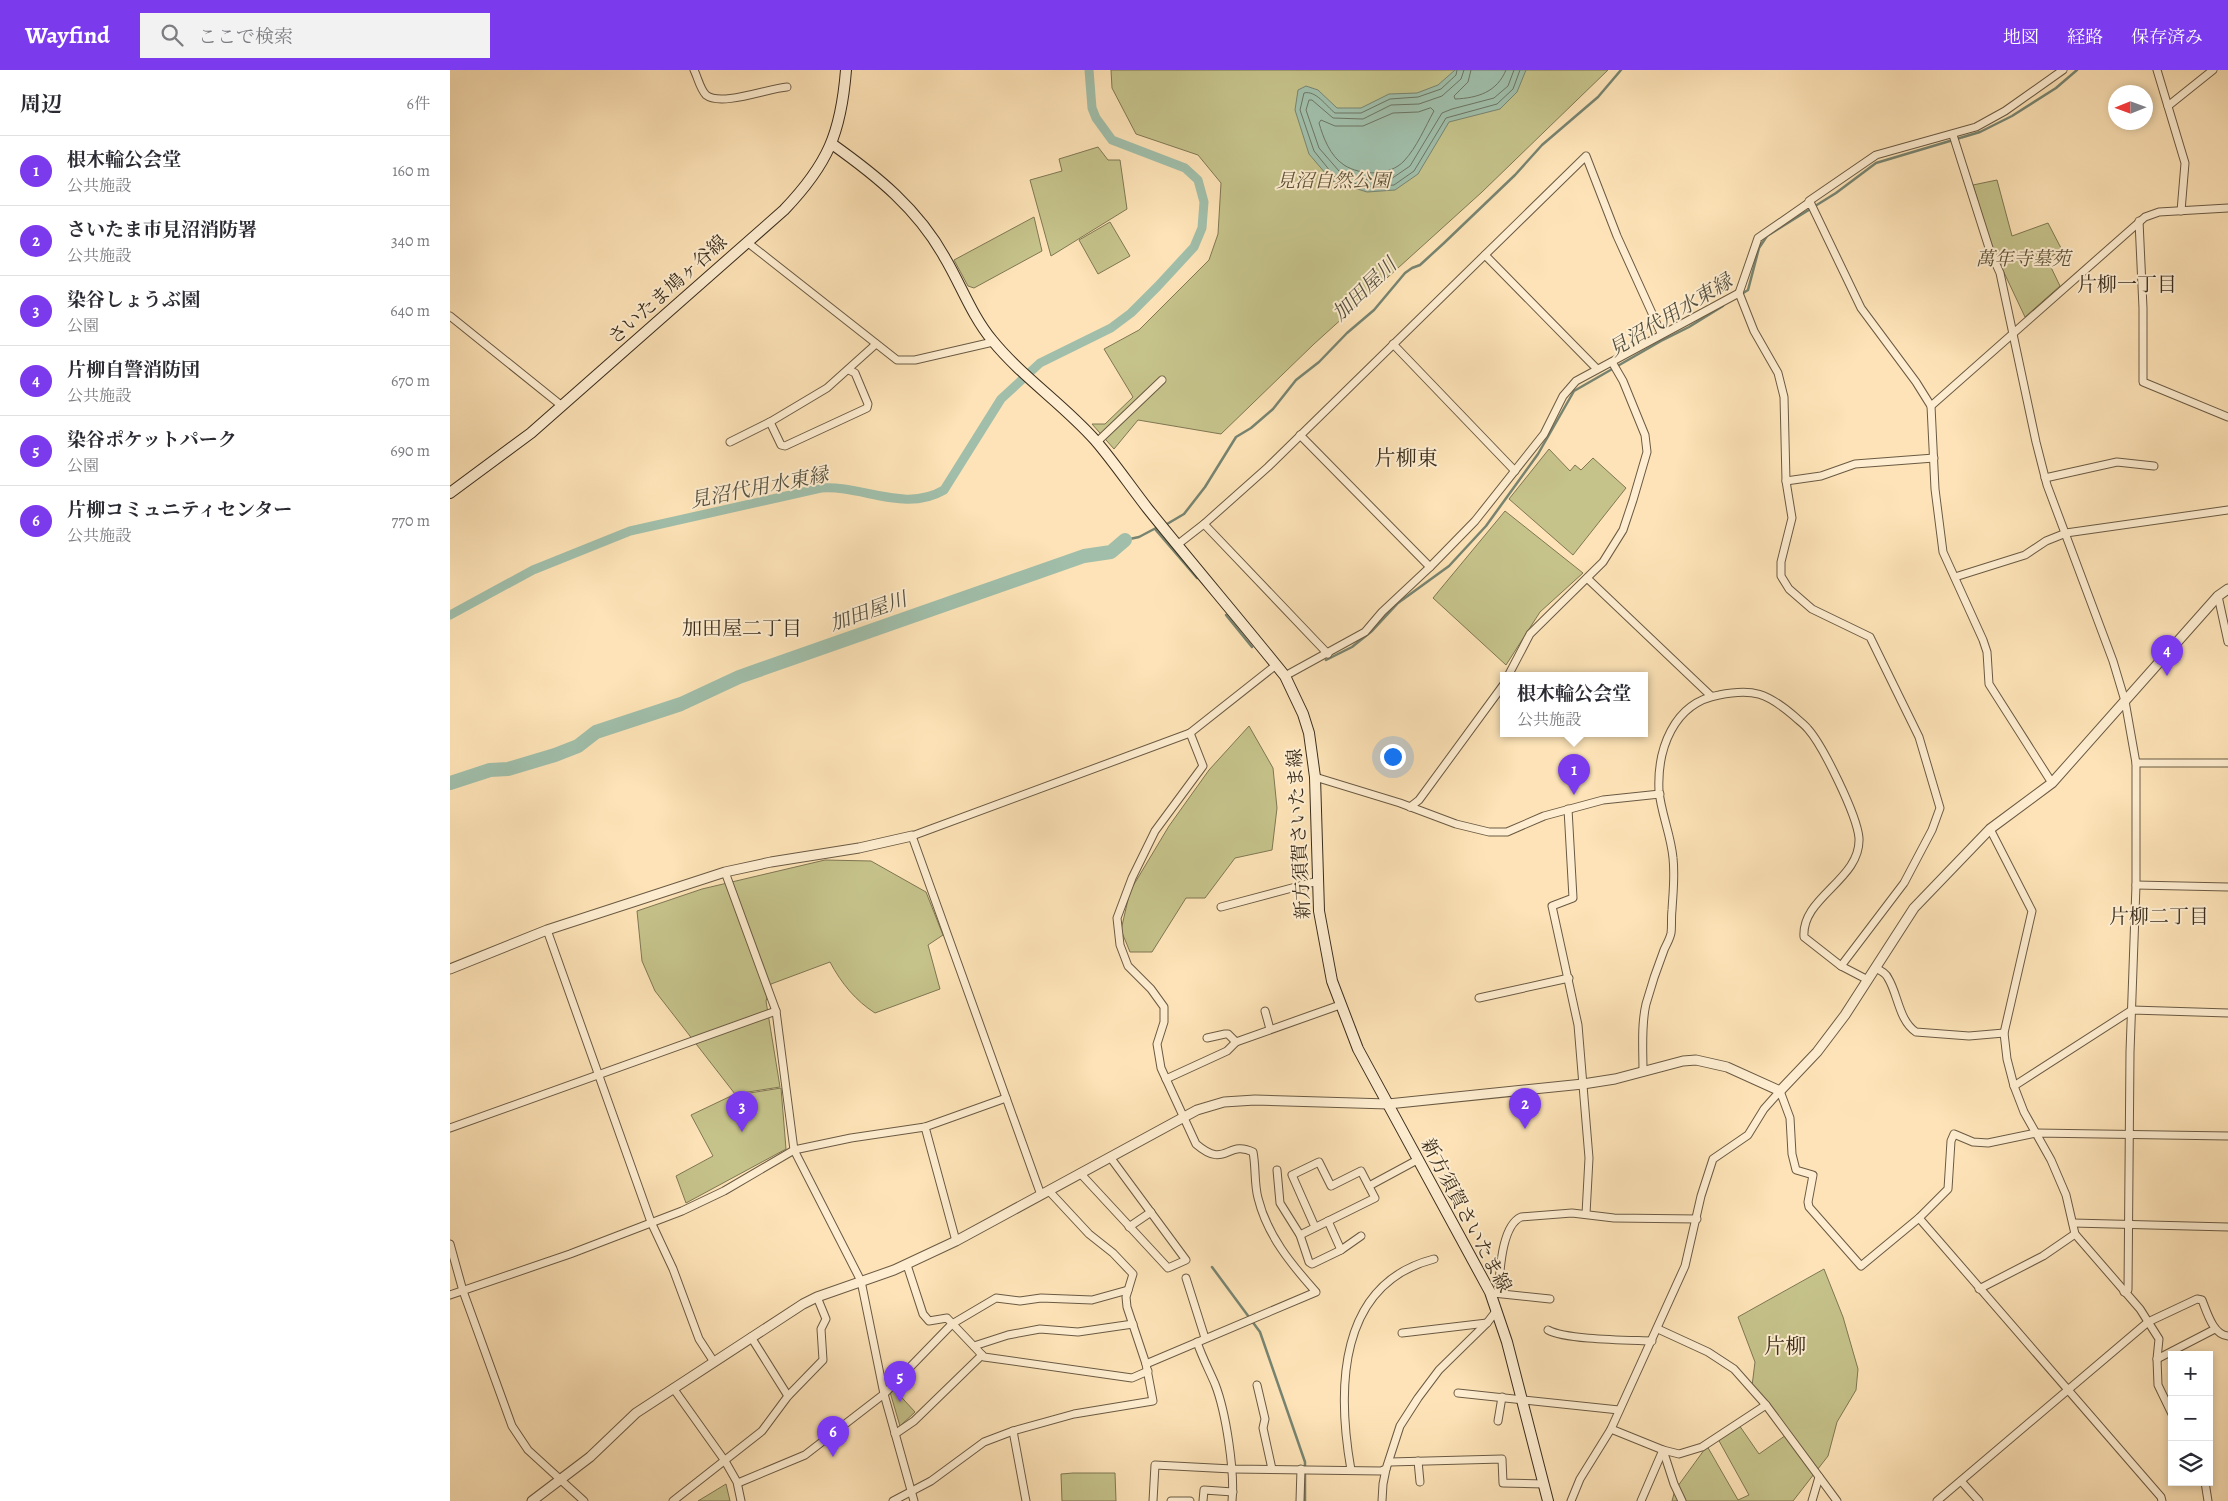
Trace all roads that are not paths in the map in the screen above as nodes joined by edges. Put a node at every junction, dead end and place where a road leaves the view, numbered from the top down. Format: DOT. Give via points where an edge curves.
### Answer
graph roads {
  1 [pos="694,70"];
  2 [pos="846,70"];
  3 [pos="2063,70"];
  4 [pos="2157,70"];
  5 [pos="2214,70"];
  6 [pos="787,87"];
  7 [pos="2168,106"];
  8 [pos="1953,135"];
  9 [pos="832,144"];
  10 [pos="1809,200"];
  11 [pos="2228,208"];
  12 [pos="2181,211"];
  13 [pos="2139,221"];
  14 [pos="747,242"];
  15 [pos="1485,255"];
  16 [pos="1739,293"];
  17 [pos="450,316"];
  18 [pos="1662,333"];
  19 [pos="2013,335"];
  20 [pos="992,342"];
  21 [pos="876,344"];
  22 [pos="1393,344"];
  23 [pos="1612,362"];
  24 [pos="1596,368"];
  25 [pos="849,370"];
  26 [pos="1162,380"];
  27 [pos="562,406"];
  28 [pos="1931,406"];
  29 [pos="2228,418"];
  30 [pos="770,422"];
  31 [pos="1300,435"];
  32 [pos="730,442"];
  33 [pos="1097,442"];
  34 [pos="1934,458"];
  35 [pos="2154,466"];
  36 [pos="1515,471"];
  37 [pos="2045,478"];
  38 [pos="1786,481"];
  39 [pos="450,493"];
  40 [pos="2228,510"];
  41 [pos="1204,524"];
  42 [pos="2066,533"];
  43 [pos="1177,545"];
  44 [pos="1430,567"];
  45 [pos="1955,578"];
  46 [pos="1588,579"];
  47 [pos="2228,588"];
  48 [pos="2218,596"];
  49 [pos="2228,642"];
  50 [pos="1328,654"];
  51 [pos="1276,665"];
  52 [pos="1510,672"];
  53 [pos="1284,676"];
  54 [pos="1500,689"];
  55 [pos="1711,696"];
  56 [pos="2125,701"];
  57 [pos="1190,733"];
  58 [pos="2136,763"];
  59 [pos="2228,763"];
  60 [pos="1315,777"];
  61 [pos="2052,783"];
  62 [pos="1660,794"];
  63 [pos="1410,807"];
  64 [pos="1568,809"];
  65 [pos="1990,829"];
  66 [pos="912,836"];
  67 [pos="725,872"];
  68 [pos="1318,882"];
  69 [pos="2136,885"];
  70 [pos="2228,887"];
  71 [pos="1221,907"];
  72 [pos="547,930"];
  73 [pos="1841,966"];
  74 [pos="1876,968"];
  75 [pos="450,969"];
  76 [pos="1569,978"];
  77 [pos="1868,980"];
  78 [pos="1479,998"];
  79 [pos="1340,1005"];
  80 [pos="2132,1010"];
  81 [pos="776,1011"];
  82 [pos="1265,1011"];
  83 [pos="2228,1013"];
  84 [pos="1270,1029"];
  85 [pos="2004,1034"];
  86 [pos="1206,1038"];
  87 [pos="1236,1042"];
  88 [pos="1643,1072"];
  89 [pos="600,1075"];
  90 [pos="1166,1079"];
  91 [pos="1583,1084"];
  92 [pos="2014,1086"];
  93 [pos="1780,1091"];
  94 [pos="1006,1098"];
  95 [pos="1388,1104"];
  96 [pos="1183,1117"];
  97 [pos="925,1127"];
  98 [pos="450,1128"];
  99 [pos="2036,1133"];
  100 [pos="2130,1134"];
  101 [pos="2228,1136"];
  102 [pos="794,1150"];
  103 [pos="1110,1157"];
  104 [pos="1419,1158"];
  105 [pos="1278,1170"];
  106 [pos="1080,1174"];
  107 [pos="1369,1186"];
  108 [pos="1045,1193"];
  109 [pos="1151,1212"];
  110 [pos="1586,1214"];
  111 [pos="1919,1218"];
  112 [pos="1697,1219"];
  113 [pos="1328,1221"];
  114 [pos="650,1222"];
  115 [pos="2074,1223"];
  116 [pos="2128,1225"];
  117 [pos="1129,1227"];
  118 [pos="1315,1227"];
  119 [pos="2228,1227"];
  120 [pos="2075,1234"];
  121 [pos="1300,1235"];
  122 [pos="1361,1236"];
  123 [pos="956,1241"];
  124 [pos="450,1244"];
  125 [pos="1341,1250"];
  126 [pos="1434,1259"];
  127 [pos="907,1264"];
  128 [pos="1186,1278"];
  129 [pos="861,1281"];
  130 [pos="1979,1289"];
  131 [pos="1128,1290"];
  132 [pos="463,1291"];
  133 [pos="2124,1292"];
  134 [pos="1494,1293"];
  135 [pos="450,1296"];
  136 [pos="817,1297"];
  137 [pos="1550,1299"];
  138 [pos="1497,1310"];
  139 [pos="2148,1322"];
  140 [pos="1487,1323"];
  141 [pos="952,1324"];
  142 [pos="1133,1324"];
  143 [pos="1658,1329"];
  144 [pos="2215,1329"];
  145 [pos="1548,1330"];
  146 [pos="1402,1332"];
  147 [pos="2228,1336"];
  148 [pos="751,1337"];
  149 [pos="1205,1338"];
  150 [pos="1652,1341"];
  151 [pos="1197,1342"];
  152 [pos="974,1346"];
  153 [pos="982,1356"];
  154 [pos="2157,1360"];
  155 [pos="714,1362"];
  156 [pos="1147,1367"];
  157 [pos="1257,1385"];
  158 [pos="673,1388"];
  159 [pos="2068,1391"];
  160 [pos="1458,1392"];
  161 [pos="884,1394"];
  162 [pos="788,1396"];
  163 [pos="1502,1397"];
  164 [pos="1522,1399"];
  165 [pos="1766,1405"];
  166 [pos="2168,1406"];
  167 [pos="1619,1410"];
  168 [pos="1498,1421"];
  169 [pos="1612,1429"];
  170 [pos="1013,1431"];
  171 [pos="895,1434"];
  172 [pos="1663,1450"];
  173 [pos="725,1461"];
  174 [pos="1418,1461"];
  175 [pos="1388,1465"];
  176 [pos="1232,1469"];
  177 [pos="1272,1469"];
  178 [pos="1301,1470"];
  179 [pos="1351,1470"];
  180 [pos="1819,1477"];
  181 [pos="561,1479"];
  182 [pos="1961,1481"];
  183 [pos="1420,1482"];
  184 [pos="738,1483"];
  185 [pos="1544,1484"];
  186 [pos="2205,1486"];
  187 [pos="911,1492"];
  188 [pos="1233,1492"];
  189 [pos="532,1501"];
  190 [pos="584,1501"];
  191 [pos="673,1501"];
  192 [pos="741,1501"];
  193 [pos="893,1501"];
  194 [pos="914,1501"];
  195 [pos="1021,1501"];
  196 [pos="1026,1501"];
  197 [pos="1153,1501"];
  198 [pos="1171,1501"];
  199 [pos="1190,1501"];
  200 [pos="1203,1501"];
  201 [pos="1232,1501"];
  202 [pos="1300,1501"];
  203 [pos="1382,1501"];
  204 [pos="1548,1501"];
  205 [pos="1571,1501"];
  206 [pos="1641,1501"];
  207 [pos="1682,1501"];
  208 [pos="1812,1501"];
  209 [pos="1837,1501"];
  210 [pos="1937,1501"];
  211 [pos="1979,1501"];
  212 [pos="2162,1501"];
  213 [pos="2208,1501"];
  1 -- 6 [label="street" via="702,90 712,98 724,99"];
  2 -- 9 [label="main road, さいたま鳩ヶ谷線" via="842,107"];
  3 -- 8 [label="street" via="2005,111"];
  4 -- 7 [label="street"];
  5 -- 7 [label="street"];
  7 -- 12 [label="street" via="2185,163"];
  8 -- 10 [label="street" via="1876,155"];
  8 -- 19 [label="street" via="2000,273"];
  9 -- 14 [label="main road, さいたま鳩ヶ谷線" via="803,190"];
  9 -- 20 [label="main road, 新方須賀さいたま線" via="890,188 919,218"];
  11 -- 12 [label="street"];
  12 -- 13 [label="street" via="2159,212"];
  13 -- 19 [label="street"];
  13 -- 29 [label="street" via="2143,382"];
  14 -- 21 [label="street"];
  14 -- 27 [label="main road, さいたま鳩ヶ谷線"];
  15 -- 18 [label="street" via="1586,156 1617,236"];
  15 -- 22 [label="street"];
  15 -- 24 [label="street"];
  16 -- 18 [label="street"];
  16 -- 28 [label="street" via="1758,238 1810,202 1861,308"];
  16 -- 38 [label="street" via="1754,331 1778,373 1784,397"];
  17 -- 27 [label="street"];
  18 -- 23 [label="street"];
  19 -- 28 [label="street"];
  19 -- 37 [label="street"];
  20 -- 21 [label="street" via="905,362 897,360"];
  20 -- 33 [label="main road, 新方須賀さいたま線"];
  21 -- 25 [label="street"];
  22 -- 31 [label="street"];
  22 -- 36 [label="street"];
  23 -- 24 [label="street"];
  23 -- 46 [label="street" via="1623,380 1645,435 1647,452 1623,530"];
  24 -- 36 [label="street" via="1576,381 1563,396 1544,434"];
  25 -- 30 [label="street" via="827,388"];
  25 -- 30 [label="street" via="854,373 867,408 785,446"];
  26 -- 33 [label="street"];
  27 -- 39 [label="main road, さいたま鳩ヶ谷線" via="502,456"];
  28 -- 34 [label="street"];
  30 -- 32 [label="street"];
  31 -- 41 [label="street"];
  31 -- 44 [label="street"];
  33 -- 43 [label="main road, 新方須賀さいたま線"];
  34 -- 38 [label="street" via="1855,464 1821,476"];
  34 -- 45 [label="street" via="1940,531 1944,552"];
  35 -- 37 [label="street" via="2117,462"];
  36 -- 44 [label="street" via="1475,521"];
  37 -- 42 [label="street"];
  38 -- 73 [label="street" via="1792,518 1781,562 1781,576 1789,589 1812,609 1870,637 1919,737 1940,808 1904,883"];
  40 -- 42 [label="street"];
  41 -- 43 [label="street"];
  41 -- 50 [label="street"];
  42 -- 45 [label="street" via="2046,540 2025,555"];
  42 -- 56 [label="street"];
  43 -- 51 [label="main road, 新方須賀さいたま線"];
  44 -- 50 [label="street" via="1365,632"];
  45 -- 61 [label="street" via="1987,652 1989,684"];
  46 -- 52 [label="street" via="1530,634"];
  46 -- 55 [label="street"];
  47 -- 48 [label="street"];
  48 -- 49 [label="street"];
  48 -- 56 [label="street"];
  50 -- 53 [label="street"];
  51 -- 53 [label="main road, 新方須賀さいたま線"];
  51 -- 57 [label="street"];
  53 -- 60 [label="main road, 新方須賀さいたま線" via="1308,727"];
  54 -- 63 [label="street" via="1419,800"];
  55 -- 62 [label="street" via="1686,711 1670,729 1662,758"];
  55 -- 73 [label="street" via="1741,691 1764,694 1808,729 1828,760 1851,812 1859,838 1858,848 1851,868 1821,899 1803,927 1804,936"];
  56 -- 58 [label="street"];
  56 -- 61 [label="street"];
  57 -- 66 [label="street"];
  57 -- 90 [label="street" via="1203,766 1155,831 1117,918 1120,945 1128,966 1164,1007 1158,1050"];
  58 -- 59 [label="street"];
  58 -- 69 [label="street"];
  60 -- 63 [label="street"];
  60 -- 68 [label="main road, 新方須賀さいたま線"];
  61 -- 65 [label="street"];
  62 -- 64 [label="street" via="1618,797"];
  62 -- 88 [label="street" via="1675,880 1671,935 1646,1006"];
  63 -- 64 [label="street" via="1456,824 1499,833 1516,830"];
  64 -- 76 [label="street" via="1573,898 1552,906"];
  65 -- 74 [label="street" via="1914,908"];
  65 -- 85 [label="street" via="2032,911"];
  66 -- 67 [label="street"];
  66 -- 94 [label="street"];
  67 -- 72 [label="street"];
  67 -- 81 [label="street"];
  68 -- 71 [label="street"];
  68 -- 79 [label="main road, 新方須賀さいたま線" via="1326,957"];
  69 -- 70 [label="street"];
  69 -- 80 [label="street"];
  72 -- 75 [label="street"];
  72 -- 89 [label="street"];
  73 -- 77 [label="street"];
  74 -- 77 [label="street"];
  74 -- 85 [label="street" via="1888,976 1903,1014 1916,1032 1969,1036"];
  76 -- 78 [label="street"];
  76 -- 91 [label="street" via="1578,1025"];
  77 -- 93 [label="street" via="1817,1052"];
  79 -- 84 [label="street"];
  79 -- 95 [label="main road, 新方須賀さいたま線" via="1358,1049"];
  80 -- 83 [label="street"];
  80 -- 92 [label="street"];
  80 -- 100 [label="street"];
  81 -- 89 [label="street"];
  81 -- 102 [label="street"];
  82 -- 84 [label="street"];
  84 -- 87 [label="street"];
  85 -- 92 [label="street"];
  86 -- 87 [label="street" via="1228,1034"];
  87 -- 90 [label="street" via="1227,1051"];
  88 -- 91 [label="street"];
  88 -- 93 [label="street" via="1682,1061 1704,1061 1727,1067"];
  89 -- 98 [label="street"];
  89 -- 114 [label="street"];
  90 -- 96 [label="street"];
  91 -- 95 [label="street"];
  91 -- 110 [label="street" via="1589,1158"];
  92 -- 99 [label="street"];
  93 -- 111 [label="street" via="1790,1118 1796,1170 1813,1175 1809,1207 1860,1266"];
  93 -- 112 [label="street" via="1748,1135 1713,1159"];
  94 -- 97 [label="street"];
  94 -- 108 [label="street"];
  95 -- 96 [label="street" via="1238,1101 1212,1105"];
  95 -- 104 [label="main road, 新方須賀さいたま線"];
  96 -- 103 [label="street"];
  96 -- 149 [label="street" via="1196,1144 1206,1153 1218,1156 1245,1148 1253,1152 1257,1197 1268,1224 1284,1255 1316,1292"];
  97 -- 102 [label="street"];
  97 -- 123 [label="street"];
  99 -- 100 [label="street"];
  99 -- 111 [label="street" via="1988,1143 1973,1142 1954,1134 1948,1189"];
  99 -- 115 [label="street" via="2066,1195"];
  100 -- 101 [label="street"];
  100 -- 116 [label="street"];
  102 -- 114 [label="street" via="700,1202"];
  102 -- 129 [label="street"];
  103 -- 106 [label="street"];
  103 -- 109 [label="street"];
  104 -- 107 [label="street"];
  104 -- 134 [label="main road, 新方須賀さいたま線"];
  105 -- 121 [label="street" via="1280,1204"];
  106 -- 108 [label="street"];
  106 -- 117 [label="street"];
  107 -- 113 [label="street" via="1375,1198"];
  107 -- 118 [label="street" via="1361,1171 1330,1186 1319,1162 1292,1175"];
  108 -- 123 [label="street"];
  108 -- 131 [label="street" via="1133,1274"];
  109 -- 117 [label="street"];
  109 -- 117 [label="street" via="1186,1260 1168,1268"];
  110 -- 112 [label="street" via="1614,1218"];
  110 -- 134 [label="street" via="1516,1219 1506,1237"];
  111 -- 130 [label="street"];
  112 -- 143 [label="street" via="1685,1266"];
  113 -- 118 [label="street"];
  113 -- 125 [label="street"];
  114 -- 132 [label="street"];
  114 -- 155 [label="street" via="673,1269 698,1339"];
  115 -- 116 [label="street"];
  115 -- 120 [label="street"];
  116 -- 119 [label="street"];
  116 -- 133 [label="street" via="2128,1290"];
  118 -- 121 [label="street"];
  120 -- 130 [label="street" via="2042,1256"];
  120 -- 133 [label="street"];
  121 -- 125 [label="street" via="1312,1264"];
  122 -- 125 [label="street"];
  123 -- 127 [label="street"];
  124 -- 132 [label="street"];
  126 -- 179 [label="street" via="1411,1266 1387,1284 1354,1330 1346,1366 1344,1412"];
  127 -- 129 [label="street"];
  127 -- 141 [label="street" via="923,1314 929,1321 947,1318"];
  128 -- 149 [label="street"];
  129 -- 136 [label="street"];
  129 -- 161 [label="street"];
  130 -- 159 [label="street"];
  131 -- 141 [label="street" via="1092,1300 996,1298"];
  131 -- 142 [label="street" via="1126,1298"];
  132 -- 135 [label="street"];
  132 -- 181 [label="street" via="512,1426 528,1450"];
  133 -- 139 [label="street"];
  134 -- 137 [label="street"];
  134 -- 138 [label="main road, 新方須賀さいたま線"];
  136 -- 148 [label="street"];
  136 -- 162 [label="street" via="826,1319 821,1329 823,1360"];
  138 -- 140 [label="street"];
  138 -- 164 [label="main road, 新方須賀さいたま線"];
  139 -- 144 [label="street" via="2197,1299 2202,1300"];
  139 -- 154 [label="street" via="2159,1339"];
  139 -- 159 [label="street"];
  140 -- 146 [label="street"];
  140 -- 175 [label="street" via="1439,1370 1418,1398 1400,1426"];
  141 -- 152 [label="street"];
  141 -- 161 [label="street"];
  142 -- 152 [label="street" via="1078,1332 1040,1329"];
  142 -- 156 [label="street"];
  143 -- 150 [label="street"];
  143 -- 165 [label="street" via="1708,1352 1734,1369"];
  144 -- 147 [label="street"];
  144 -- 154 [label="street"];
  145 -- 150 [label="street" via="1569,1335"];
  148 -- 155 [label="street"];
  148 -- 162 [label="street"];
  149 -- 151 [label="street"];
  150 -- 167 [label="street"];
  151 -- 156 [label="street"];
  151 -- 176 [label="street" via="1221,1405"];
  152 -- 153 [label="street"];
  153 -- 156 [label="street" via="1132,1378"];
  153 -- 171 [label="street" via="914,1421"];
  154 -- 166 [label="street" via="2158,1385"];
  155 -- 158 [label="street"];
  156 -- 170 [label="street" via="1154,1401 1074,1414"];
  157 -- 177 [label="street"];
  158 -- 173 [label="street"];
  158 -- 181 [label="street" via="636,1413"];
  159 -- 182 [label="street"];
  159 -- 212 [label="street"];
  160 -- 163 [label="street"];
  161 -- 171 [label="street"];
  161 -- 184 [label="street" via="805,1455"];
  162 -- 173 [label="street" via="762,1431"];
  163 -- 164 [label="street"];
  163 -- 168 [label="street"];
  164 -- 167 [label="street"];
  164 -- 185 [label="main road, 新方須賀さいたま線"];
  165 -- 172 [label="street" via="1702,1446 1679,1454"];
  165 -- 180 [label="street"];
  167 -- 169 [label="street"];
  169 -- 172 [label="street"];
  169 -- 205 [label="street" via="1580,1479"];
  170 -- 187 [label="street" via="984,1442"];
  170 -- 196 [label="street"];
  171 -- 187 [label="street"];
  172 -- 206 [label="street"];
  172 -- 207 [label="street"];
  173 -- 184 [label="street"];
  173 -- 191 [label="street"];
  174 -- 175 [label="street"];
  174 -- 183 [label="street"];
  174 -- 185 [label="street" via="1502,1459 1503,1483"];
  175 -- 179 [label="street" via="1381,1471"];
  175 -- 203 [label="street"];
  176 -- 177 [label="street"];
  176 -- 188 [label="street"];
  176 -- 197 [label="street" via="1155,1465"];
  177 -- 178 [label="street"];
  178 -- 179 [label="street"];
  178 -- 202 [label="street"];
  180 -- 208 [label="street"];
  180 -- 209 [label="street"];
  181 -- 189 [label="street"];
  181 -- 190 [label="street"];
  182 -- 210 [label="street"];
  182 -- 211 [label="street"];
  184 -- 192 [label="street"];
  185 -- 204 [label="main road, 新方須賀さいたま線"];
  186 -- 213 [label="street"];
  187 -- 193 [label="street"];
  187 -- 194 [label="street"];
  188 -- 200 [label="street" via="1204,1490"];
  188 -- 201 [label="street"];
  195 -- 196 [label="street"];
  198 -- 199 [label="street"];
}
